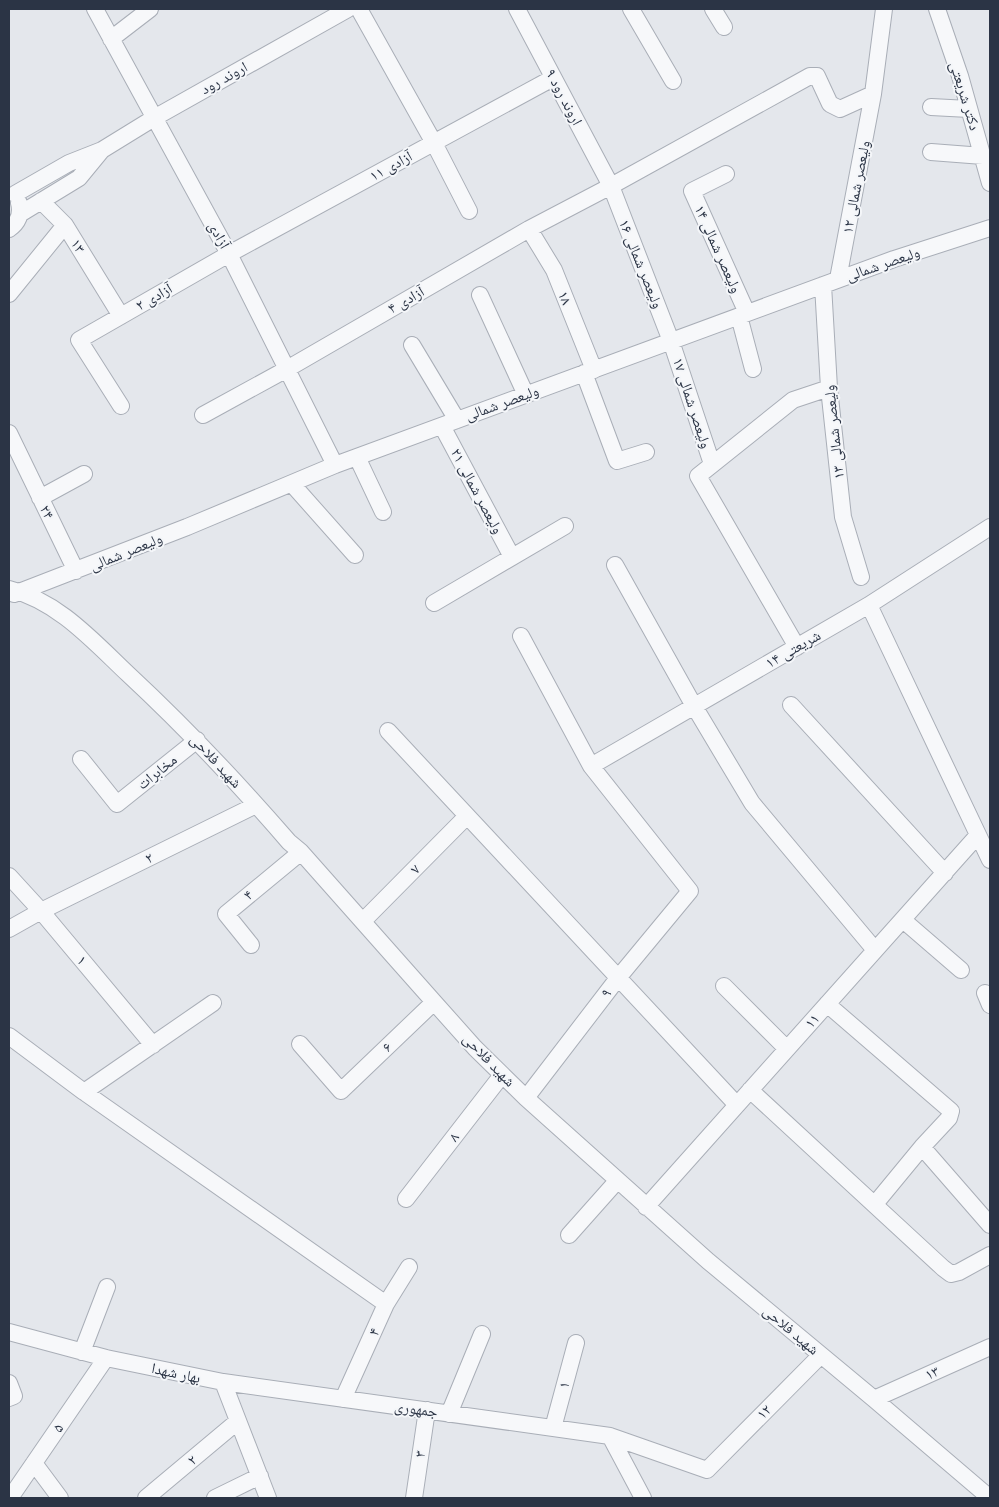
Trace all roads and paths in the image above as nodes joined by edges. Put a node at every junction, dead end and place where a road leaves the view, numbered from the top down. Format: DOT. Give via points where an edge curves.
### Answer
graph roads {
  1 [pos="95,9"];
  2 [pos="150,9"];
  3 [pos="348,9"];
  4 [pos="360,9"];
  5 [pos="517,9"];
  6 [pos="631,9"];
  7 [pos="713,9"];
  8 [pos="884,9"];
  9 [pos="937,9"];
  10 [pos="724,27"];
  11 [pos="111,39"];
  12 [pos="553,78"];
  13 [pos="673,82"];
  14 [pos="874,94"];
  15 [pos="931,107"];
  16 [pos="969,109"];
  17 [pos="154,118"];
  18 [pos="434,143"];
  19 [pos="102,150"];
  20 [pos="931,152"];
  21 [pos="982,156"];
  22 [pos="726,174"];
  23 [pos="990,183"];
  24 [pos="611,186"];
  25 [pos="12,192"];
  26 [pos="41,201"];
  27 [pos="469,211"];
  28 [pos="20,214"];
  29 [pos="65,225"];
  30 [pos="990,228"];
  31 [pos="9,229"];
  32 [pos="529,229"];
  33 [pos="229,254"];
  34 [pos="831,282"];
  35 [pos="9,294"];
  36 [pos="480,295"];
  37 [pos="743,315"];
  38 [pos="121,316"];
  39 [pos="672,341"];
  40 [pos="412,345"];
  41 [pos="753,368"];
  42 [pos="287,369"];
  43 [pos="589,371"];
  44 [pos="830,388"];
  45 [pos="526,395"];
  46 [pos="121,406"];
  47 [pos="203,415"];
  48 [pos="449,423"];
  49 [pos="9,433"];
  50 [pos="646,452"];
  51 [pos="357,457"];
  52 [pos="712,464"];
  53 [pos="335,465"];
  54 [pos="84,474"];
  55 [pos="292,484"];
  56 [pos="40,498"];
  57 [pos="384,512"];
  58 [pos="565,526"];
  59 [pos="990,527"];
  60 [pos="355,556"];
  61 [pos="512,556"];
  62 [pos="615,565"];
  63 [pos="76,571"];
  64 [pos="861,577"];
  65 [pos="11,592"];
  66 [pos="434,603"];
  67 [pos="869,605"];
  68 [pos="521,636"];
  69 [pos="797,647"];
  70 [pos="791,705"];
  71 [pos="694,706"];
  72 [pos="388,732"];
  73 [pos="197,740"];
  74 [pos="81,759"];
  75 [pos="591,766"];
  76 [pos="256,805"];
  77 [pos="466,816"];
  78 [pos="978,835"];
  79 [pos="301,852"];
  80 [pos="990,860"];
  81 [pos="945,873"];
  82 [pos="9,876"];
  83 [pos="41,911"];
  84 [pos="903,920"];
  85 [pos="363,921"];
  86 [pos="9,929"];
  87 [pos="251,944"];
  88 [pos="875,950"];
  89 [pos="961,970"];
  90 [pos="618,978"];
  91 [pos="724,986"];
  92 [pos="434,1002"];
  93 [pos="213,1004"];
  94 [pos="827,1004"];
  95 [pos="9,1036"];
  96 [pos="300,1044"];
  97 [pos="153,1046"];
  98 [pos="787,1049"];
  99 [pos="502,1075"];
  100 [pos="750,1090"];
  101 [pos="84,1092"];
  102 [pos="526,1098"];
  103 [pos="737,1105"];
  104 [pos="922,1147"];
  105 [pos="617,1181"];
  106 [pos="406,1199"];
  107 [pos="874,1204"];
  108 [pos="646,1207"];
  109 [pos="990,1224"];
  110 [pos="569,1235"];
  111 [pos="990,1255"];
  112 [pos="409,1266"];
  113 [pos="107,1287"];
  114 [pos="386,1304"];
  115 [pos="9,1332"];
  116 [pos="482,1334"];
  117 [pos="576,1343"];
  118 [pos="990,1347"];
  119 [pos="82,1352"];
  120 [pos="821,1355"];
  121 [pos="106,1358"];
  122 [pos="223,1382"];
  123 [pos="9,1383"];
  124 [pos="9,1398"];
  125 [pos="343,1399"];
  126 [pos="874,1399"];
  127 [pos="427,1410"];
  128 [pos="449,1414"];
  129 [pos="238,1421"];
  130 [pos="553,1428"];
  131 [pos="610,1436"];
  132 [pos="34,1462"];
  133 [pos="707,1470"];
  134 [pos="260,1476"];
  135 [pos="10,1498"];
  136 [pos="60,1498"];
  137 [pos="146,1498"];
  138 [pos="215,1498"];
  139 [pos="268,1498"];
  140 [pos="414,1498"];
  141 [pos="643,1498"];
  142 [pos="990,1498"];
  1 -- 11 [label="street, آزادی"];
  2 -- 11 [label="street"];
  3 -- 17 [label="street, اروند رود"];
  4 -- 18 [label="street"];
  5 -- 12 [label="street, اروند رود ۹"];
  6 -- 13 [label="street"];
  7 -- 10 [label="street"];
  8 -- 14 [label="street, ولیعصر شمالی ۱۲"];
  9 -- 16 [label="street, دکتر شریعتی"];
  11 -- 17 [label="street, آزادی"];
  12 -- 18 [label="street, آزادی ۱۱"];
  12 -- 24 [label="street, اروند رود ۹"];
  14 -- 24 [label="street, آزادی ۴" via="840,109 830,104 817,76 810,76"];
  14 -- 34 [label="street, ولیعصر شمالی ۱۲"];
  15 -- 16 [label="street"];
  16 -- 21 [label="street, دکتر شریعتی"];
  17 -- 19 [label="street, اروند رود"];
  17 -- 33 [label="street, آزادی"];
  18 -- 27 [label="street"];
  18 -- 33 [label="street, آزادی ۱۱"];
  19 -- 25 [label="street, اروند رود"];
  19 -- 26 [label="street, اروند رود" via="80,178"];
  20 -- 21 [label="street"];
  21 -- 23 [label="street, دکتر شریعتی"];
  22 -- 37 [label="street, ولیعصر شمالی ۱۴" via="692,191"];
  24 -- 32 [label="street, آزادی ۴"];
  24 -- 39 [label="street, ولیعصر شمالی ۱۶"];
  25 -- 28 [label="street" via="18,200"];
  26 -- 28 [label="street, اروند رود"];
  26 -- 29 [label="street"];
  28 -- 31 [label="street"];
  29 -- 35 [label="street, ۱۳"];
  29 -- 38 [label="street, ۱۳"];
  30 -- 34 [label="street, ولیعصر شمالی"];
  32 -- 42 [label="street, آزادی ۴"];
  32 -- 43 [label="street, ۱۸" via="554,270"];
  33 -- 38 [label="street, آزادی ۲"];
  33 -- 42 [label="street, آزادی"];
  34 -- 37 [label="street, ولیعصر شمالی"];
  34 -- 44 [label="street, ولیعصر شمالی ۱۳"];
  36 -- 45 [label="street"];
  37 -- 39 [label="street, ولیعصر شمالی"];
  37 -- 41 [label="street"];
  38 -- 46 [label="street, آزادی ۲" via="79,340"];
  39 -- 43 [label="street, ولیعصر شمالی"];
  39 -- 52 [label="street, ولیعصر شمالی ۱۷"];
  40 -- 48 [label="street, ولیعصر شمالی ۲۱"];
  42 -- 47 [label="street, آزادی ۴"];
  42 -- 53 [label="street, آزادی"];
  43 -- 45 [label="street, ولیعصر شمالی"];
  43 -- 50 [label="street, ۱۸" via="617,461"];
  44 -- 52 [label="street" via="793,400"];
  44 -- 64 [label="street, ولیعصر شمالی ۱۳" via="844,517"];
  45 -- 48 [label="street, ولیعصر شمالی"];
  48 -- 51 [label="street, ولیعصر شمالی"];
  48 -- 61 [label="street, ولیعصر شمالی ۲۱"];
  49 -- 56 [label="street"];
  51 -- 53 [label="street, ولیعصر شمالی"];
  51 -- 57 [label="street"];
  52 -- 69 [label="street" via="698,476"];
  53 -- 55 [label="street, ولیعصر شمالی"];
  54 -- 56 [label="street, ۲۴"];
  55 -- 60 [label="street"];
  55 -- 63 [label="street, ولیعصر شمالی"];
  56 -- 63 [label="street, ۲۴"];
  58 -- 61 [label="street"];
  59 -- 67 [label="street, شریعتی ۱۴"];
  61 -- 66 [label="street"];
  62 -- 71 [label="street"];
  63 -- 65 [label="street, ولیعصر شمالی"];
  65 -- 73 [label="street, شهید فلاحی" via="49,605 83,631"];
  67 -- 69 [label="street, شریعتی ۱۴"];
  67 -- 78 [label="street"];
  68 -- 75 [label="street"];
  69 -- 71 [label="street, شریعتی ۱۴"];
  70 -- 81 [label="street"];
  71 -- 75 [label="street, شریعتی ۱۴"];
  71 -- 88 [label="street" via="752,803"];
  72 -- 77 [label="street"];
  73 -- 74 [label="street, مخابرات" via="117,804"];
  73 -- 76 [label="street, شهید فلاحی"];
  75 -- 90 [label="street, ۹" via="690,891"];
  76 -- 79 [label="street, شهید فلاحی"];
  76 -- 83 [label="street, ۲"];
  77 -- 85 [label="street, ۷"];
  77 -- 90 [label="street"];
  78 -- 80 [label="street"];
  78 -- 81 [label="street, ۱۱"];
  79 -- 85 [label="street, شهید فلاحی"];
  79 -- 87 [label="street, ۴" via="226,914"];
  81 -- 84 [label="street, ۱۱"];
  82 -- 83 [label="street, ۱"];
  83 -- 86 [label="street"];
  83 -- 97 [label="street, ۱"];
  84 -- 88 [label="street, ۱۱"];
  84 -- 89 [label="street"];
  85 -- 92 [label="street, شهید فلاحی"];
  88 -- 94 [label="street, ۱۱"];
  90 -- 102 [label="street, ۹"];
  90 -- 103 [label="street"];
  91 -- 98 [label="street"];
  92 -- 96 [label="street, ۶" via="341,1091"];
  92 -- 99 [label="street, شهید فلاحی"];
  93 -- 97 [label="street"];
  94 -- 98 [label="street, ۱۱"];
  94 -- 104 [label="street" via="951,1111 949,1118"];
  95 -- 101 [label="street"];
  97 -- 101 [label="street"];
  98 -- 100 [label="street, ۱۱"];
  99 -- 102 [label="street, شهید فلاحی"];
  99 -- 106 [label="street, ۸"];
  100 -- 103 [label="street, ۱۱"];
  100 -- 107 [label="street"];
  101 -- 114 [label="street"];
  102 -- 105 [label="street, شهید فلاحی"];
  103 -- 108 [label="street, ۱۱"];
  104 -- 107 [label="street"];
  104 -- 109 [label="street"];
  105 -- 108 [label="street, شهید فلاحی"];
  105 -- 110 [label="street"];
  107 -- 111 [label="street" via="951,1274"];
  108 -- 120 [label="street, شهید فلاحی"];
  112 -- 114 [label="street, ۴"];
  113 -- 119 [label="street"];
  114 -- 125 [label="street, ۴"];
  115 -- 119 [label="street, بهار شهدا"];
  116 -- 128 [label="street"];
  117 -- 130 [label="street, ۱"];
  118 -- 126 [label="street, ۱۳"];
  119 -- 121 [label="street, بهار شهدا"];
  120 -- 126 [label="street, شهید فلاحی"];
  120 -- 133 [label="street, ۱۲"];
  121 -- 122 [label="street, بهار شهدا"];
  121 -- 132 [label="street, ۵"];
  122 -- 125 [label="street, جمهوری"];
  122 -- 129 [label="street"];
  123 -- 124 [label="street" via="14,1396"];
  125 -- 127 [label="street, جمهوری"];
  126 -- 142 [label="street, شهید فلاحی"];
  127 -- 128 [label="street, جمهوری"];
  127 -- 140 [label="street, ۳"];
  128 -- 130 [label="street, جمهوری"];
  129 -- 134 [label="street"];
  129 -- 137 [label="street, ۲"];
  130 -- 131 [label="street, جمهوری"];
  131 -- 133 [label="street, جمهوری"];
  131 -- 141 [label="street"];
  132 -- 135 [label="street, ۵"];
  132 -- 136 [label="street"];
  134 -- 138 [label="street"];
  134 -- 139 [label="street"];
}
